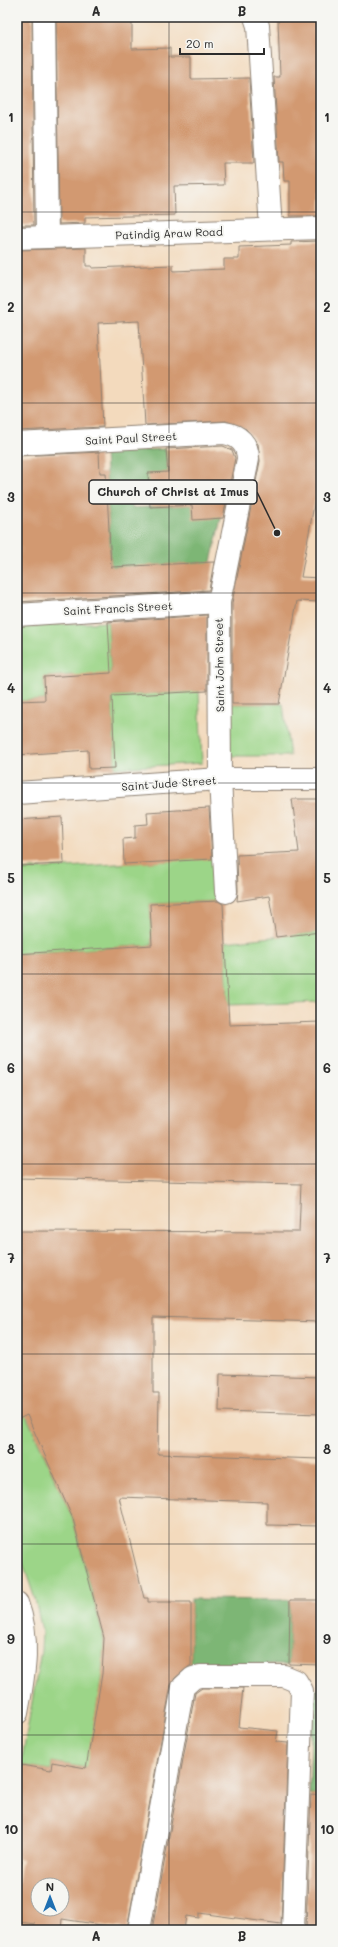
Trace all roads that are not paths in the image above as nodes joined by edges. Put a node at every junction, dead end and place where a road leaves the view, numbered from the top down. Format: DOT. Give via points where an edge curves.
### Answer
graph roads {
  1 [pos="44,17"];
  2 [pos="255,17"];
  3 [pos="321,228"];
  4 [pos="271,229"];
  5 [pos="47,237"];
  6 [pos="17,238"];
  7 [pos="242,441"];
  8 [pos="17,444"];
  9 [pos="219,602"];
  10 [pos="17,614"];
  11 [pos="220,779"];
  12 [pos="321,779"];
  13 [pos="17,793"];
  14 [pos="226,892"];
  15 [pos="17,1603"];
  16 [pos="17,1713"];
  17 [pos="139,1930"];
  18 [pos="293,1930"];
  1 -- 5 [label="street"];
  2 -- 4 [label="street" via="258,26"];
  3 -- 4 [label="street, Patindig Araw Road"];
  4 -- 5 [label="street, Patindig Araw Road"];
  5 -- 6 [label="street, Patindig Araw Road"];
  7 -- 8 [label="street, Saint Paul Street" via="224,433"];
  7 -- 9 [label="street, Saint John Street" via="246,446 248,459"];
  9 -- 10 [label="street, Saint Francis Street"];
  9 -- 11 [label="street, Saint John Street"];
  11 -- 12 [label="street, Saint Jude Street"];
  11 -- 13 [label="street, Saint Jude Street"];
  11 -- 14 [label="street, Saint John Street"];
  15 -- 16 [label="street" via="22,1619 26,1666"];
  17 -- 18 [label="street" via="183,1687 193,1678 200,1676 284,1676 296,1681 302,1691"];
}
